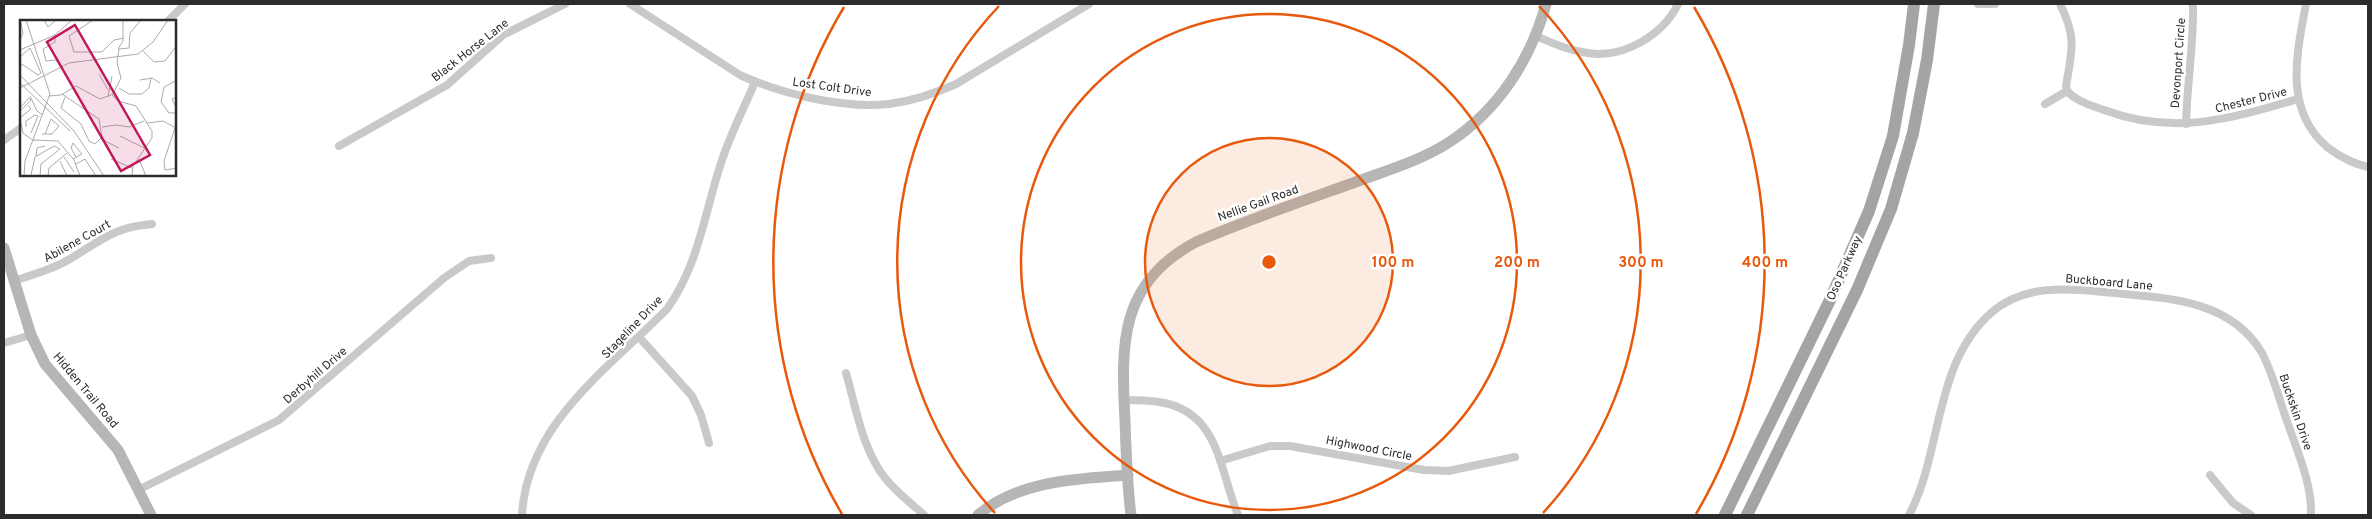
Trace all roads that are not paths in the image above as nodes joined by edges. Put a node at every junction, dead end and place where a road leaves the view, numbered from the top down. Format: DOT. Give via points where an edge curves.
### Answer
graph roads {
  1 [pos="185,4"];
  2 [pos="565,4"];
  3 [pos="630,4"];
  4 [pos="1089,4"];
  5 [pos="1546,4"];
  6 [pos="1678,4"];
  7 [pos="1914,4"];
  8 [pos="1934,4"];
  9 [pos="1978,4"];
  10 [pos="1995,4"];
  11 [pos="2060,4"];
  12 [pos="2193,4"];
  13 [pos="2306,4"];
  14 [pos="169,20"];
  15 [pos="1536,36"];
  16 [pos="755,82"];
  17 [pos="2067,91"];
  18 [pos="2298,99"];
  19 [pos="2045,104"];
  20 [pos="2186,124"];
  21 [pos="20,129"];
  22 [pos="4,140"];
  23 [pos="339,146"];
  24 [pos="2368,167"];
  25 [pos="152,224"];
  26 [pos="4,248"];
  27 [pos="491,258"];
  28 [pos="14,281"];
  29 [pos="2237,325"];
  30 [pos="31,335"];
  31 [pos="640,337"];
  32 [pos="4,343"];
  33 [pos="846,373"];
  34 [pos="1124,400"];
  35 [pos="709,444"];
  36 [pos="1515,457"];
  37 [pos="1220,461"];
  38 [pos="1128,475"];
  39 [pos="2210,475"];
  40 [pos="138,490"];
  41 [pos="151,515"];
  42 [pos="522,515"];
  43 [pos="924,515"];
  44 [pos="978,515"];
  45 [pos="1131,515"];
  46 [pos="1238,515"];
  47 [pos="1724,515"];
  48 [pos="1747,515"];
  49 [pos="1910,515"];
  50 [pos="2251,515"];
  51 [pos="2311,515"];
  1 -- 14 [label="street"];
  2 -- 23 [label="street, Black Horse Lane" via="503,36 447,85"];
  3 -- 16 [label="street, Lost Colt Drive"];
  4 -- 16 [label="street, Lost Colt Drive" via="956,84 911,100 864,105 804,97"];
  5 -- 15 [label="street, Nellie Gail Road"];
  6 -- 15 [label="street" via="1666,22 1651,35 1618,51 1589,54"];
  7 -- 47 [label="main road, Oso Parkway" via="1893,136 1869,211 1830,300"];
  8 -- 48 [label="main road, Oso Parkway" via="1915,124 1890,209 1857,290"];
  9 -- 10 [label="street"];
  11 -- 17 [label="street" via="2068,19 2073,42"];
  12 -- 20 [label="street, Devonport Circle" via="2194,35 2187,82"];
  13 -- 18 [label="street" via="2296,58"];
  15 -- 34 [label="street, Nellie Gail Road" via="1498,98 1451,141 1410,162 1213,234 1172,257 1144,286 1130,315 1123,349"];
  16 -- 31 [label="street, Stageline Drive" via="722,160 690,270 667,309"];
  17 -- 19 [label="street"];
  17 -- 20 [label="street, Chester Drive" via="2081,102 2118,115 2150,122"];
  18 -- 20 [label="street, Chester Drive" via="2232,118"];
  18 -- 24 [label="street" via="2303,115 2322,142 2350,162"];
  21 -- 22 [label="street"];
  25 -- 28 [label="street, Abilene Court" via="131,226 101,238 60,264"];
  26 -- 28 [label="street, Hidden Trail Road"];
  27 -- 40 [label="street, Derbyhill Drive" via="468,261 444,278 279,420"];
  28 -- 30 [label="street, Hidden Trail Road"];
  29 -- 49 [label="street, Buckboard Lane" via="2206,307 2186,301 2068,288 2040,290 2014,298 1975,328 1961,349 1952,371 1924,478"];
  29 -- 51 [label="street, Buckskin Drive" via="2253,339 2271,375 2306,478"];
  30 -- 32 [label="street"];
  30 -- 40 [label="street, Hidden Trail Road" via="45,364 118,450"];
  31 -- 35 [label="street" via="692,396"];
  31 -- 42 [label="street, Stageline Drive" via="559,416 528,477"];
  33 -- 43 [label="street" via="873,459 893,488"];
  34 -- 37 [label="street" via="1158,402 1186,412 1210,433"];
  34 -- 38 [label="street, Nellie Gail Road"];
  36 -- 37 [label="street, Highwood Circle" via="1448,471 1424,470 1290,446 1270,446"];
  37 -- 46 [label="street"];
  38 -- 44 [label="street" via="1041,485 998,502"];
  38 -- 45 [label="street, Nellie Gail Road"];
  39 -- 50 [label="street" via="2233,503"];
  40 -- 41 [label="street, Hidden Trail Road"];
}
